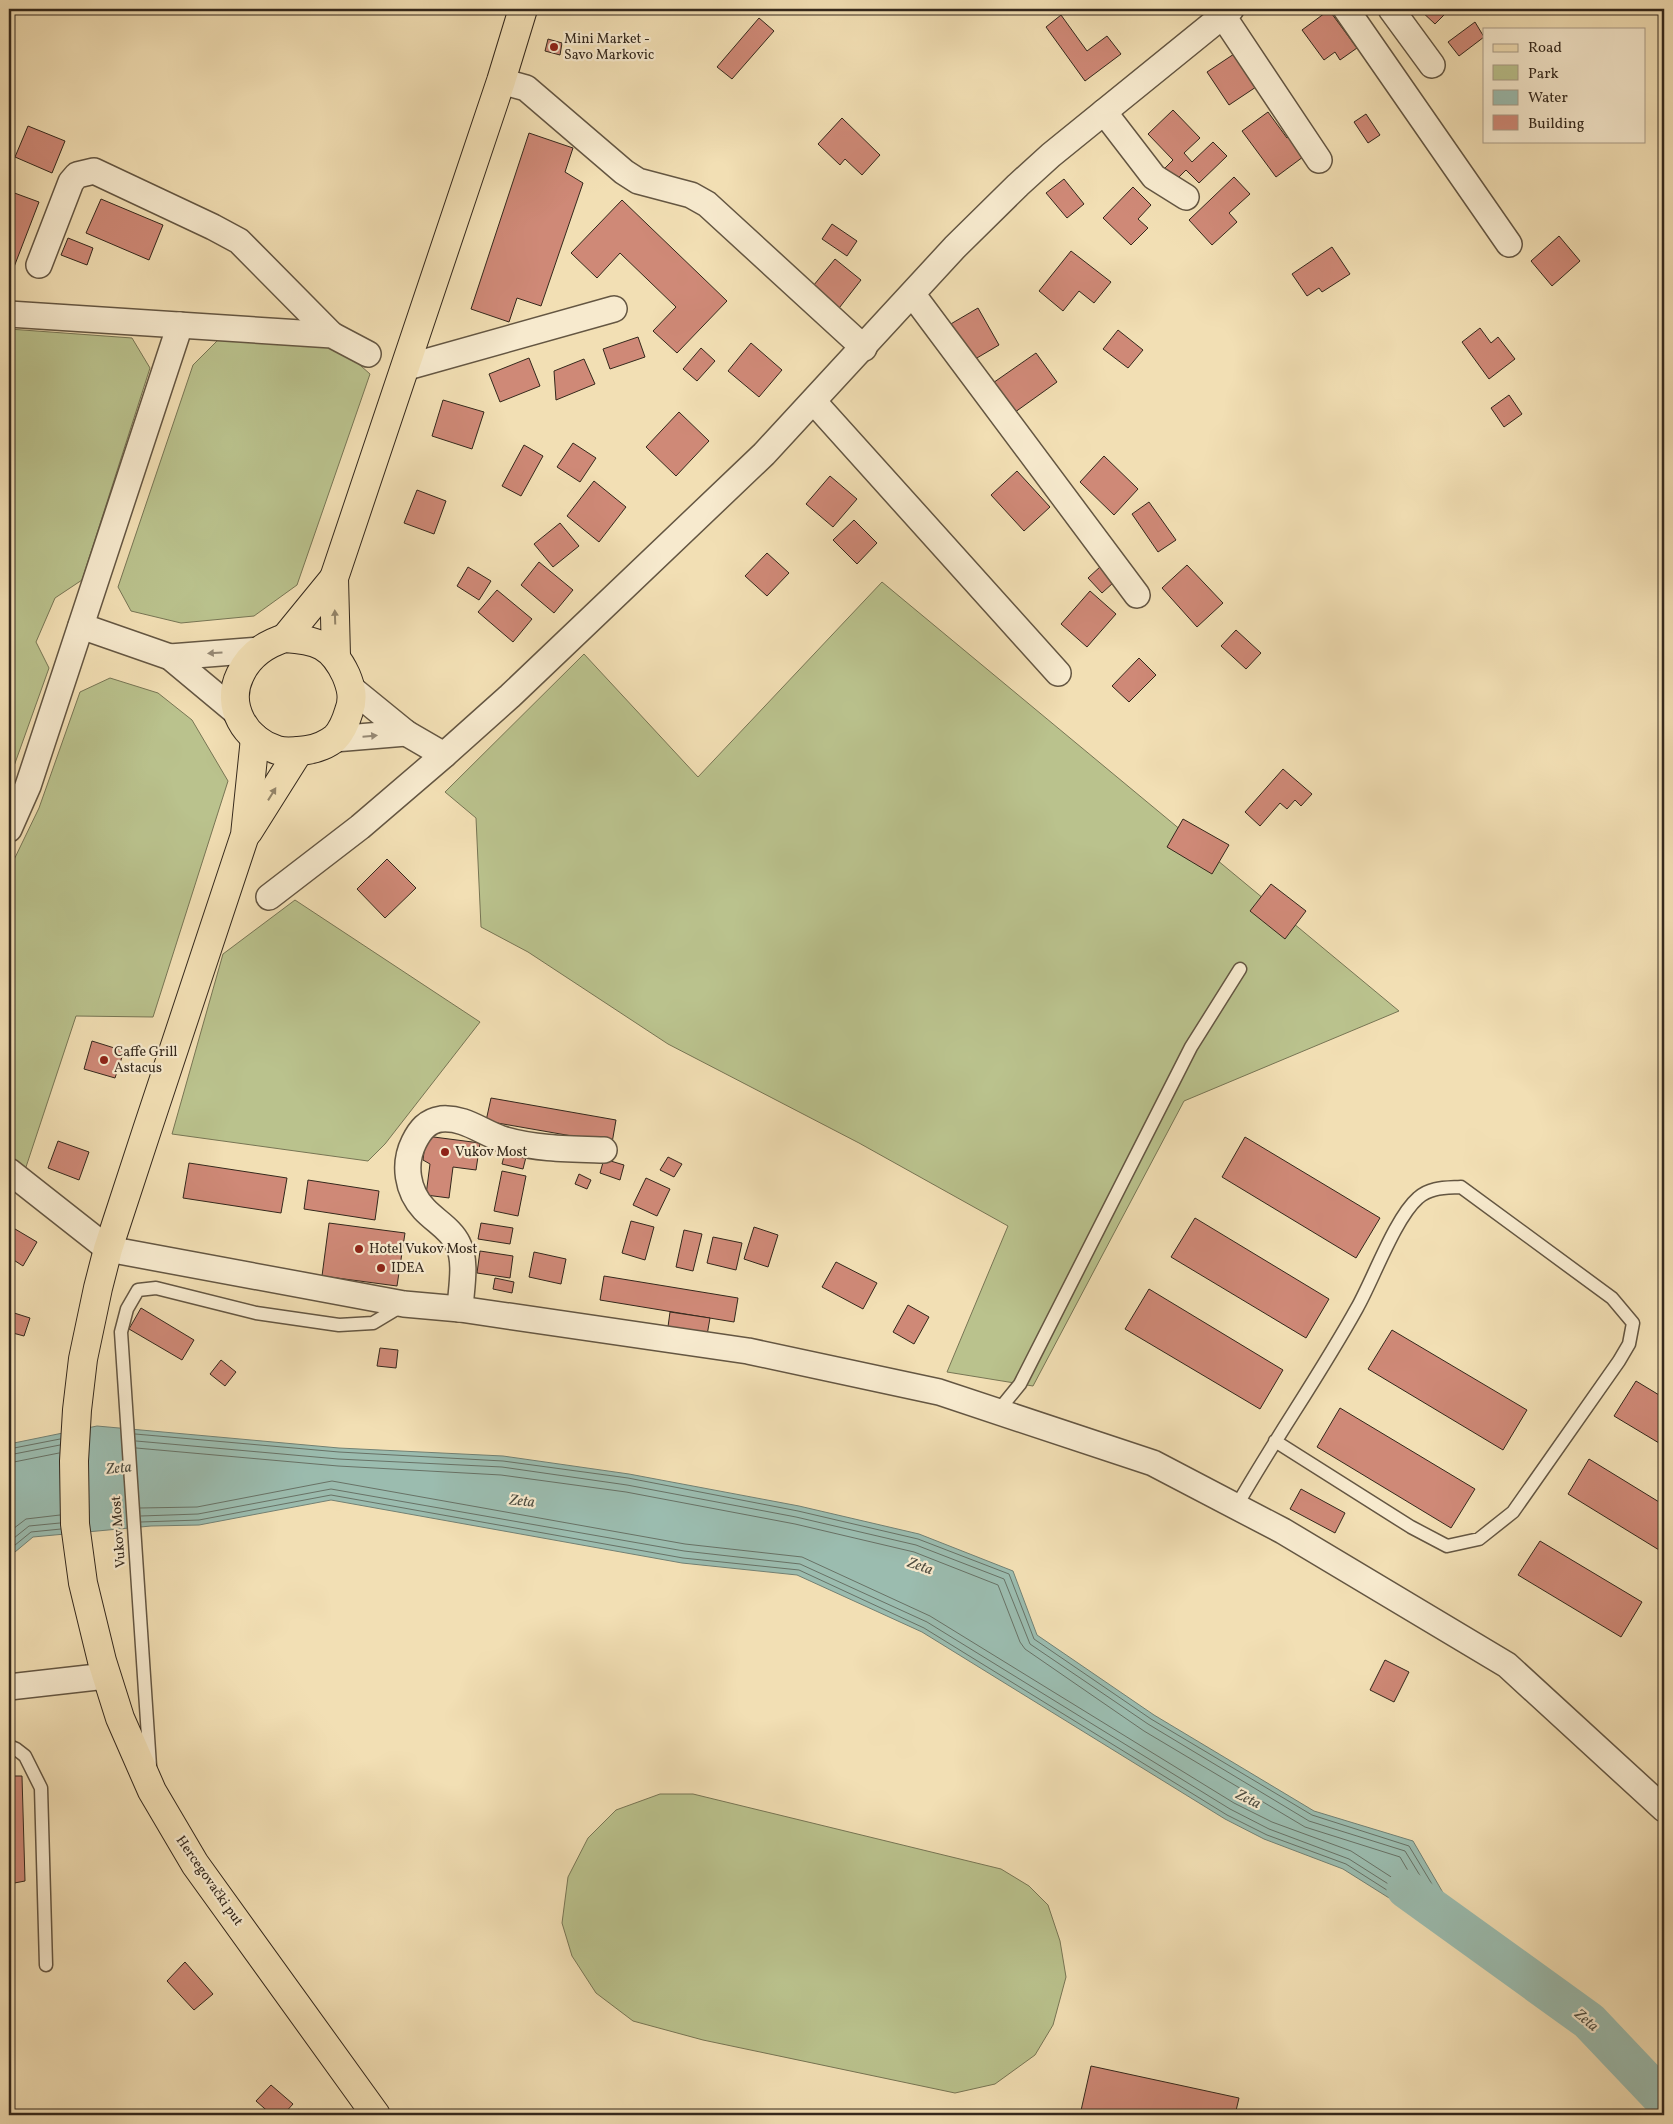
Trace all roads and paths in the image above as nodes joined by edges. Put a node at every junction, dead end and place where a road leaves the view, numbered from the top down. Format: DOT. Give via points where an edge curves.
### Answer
graph roads {
  1 [pos="523,9"];
  2 [pos="1346,9"];
  3 [pos="1391,9"];
  4 [pos="1227,12"];
  5 [pos="1432,65"];
  6 [pos="501,81"];
  7 [pos="1104,112"];
  8 [pos="1319,160"];
  9 [pos="1186,196"];
  10 [pos="1509,244"];
  11 [pos="39,265"];
  12 [pos="913,295"];
  13 [pos="614,309"];
  14 [pos="9,314"];
  15 [pos="180,325"];
  16 [pos="332,334"];
  17 [pos="864,348"];
  18 [pos="368,354"];
  19 [pos="404,368"];
  20 [pos="814,402"];
  21 [pos="334,578"];
  22 [pos="1136,595"];
  23 [pos="81,626"];
  24 [pos="285,638"];
  25 [pos="259,650"];
  26 [pos="336,656"];
  27 [pos="170,657"];
  28 [pos="1058,673"];
  29 [pos="352,689"];
  30 [pos="236,712"];
  31 [pos="406,733"];
  32 [pos="255,738"];
  33 [pos="334,739"];
  34 [pos="299,751"];
  35 [pos="444,755"];
  36 [pos="9,829"];
  37 [pos="245,836"];
  38 [pos="269,897"];
  39 [pos="1240,969"];
  40 [pos="604,1150"];
  41 [pos="9,1171"];
  42 [pos="108,1249"];
  43 [pos="404,1304"];
  44 [pos="460,1308"];
  45 [pos="998,1411"];
  46 [pos="1275,1441"];
  47 [pos="1236,1506"];
  48 [pos="106,1676"];
  49 [pos="9,1687"];
  50 [pos="9,1746"];
  51 [pos="152,1791"];
  52 [pos="1664,1809"];
  53 [pos="46,1965"];
  54 [pos="376,2115"];
  1 -- 6 [label="main road"];
  2 -- 10 [label="street"];
  3 -- 5 [label="street"];
  4 -- 7 [label="street"];
  4 -- 8 [label="street"];
  6 -- 17 [label="street" via="526,88 638,181 691,196 707,204"];
  6 -- 19 [label="main road"];
  7 -- 9 [label="street" via="1154,177"];
  7 -- 12 [label="street" via="1005,198 955,247"];
  11 -- 16 [label="street" via="71,182 77,175 94,171 238,241"];
  12 -- 17 [label="street"];
  12 -- 22 [label="street"];
  13 -- 19 [label="street"];
  14 -- 15 [label="street"];
  15 -- 16 [label="street"];
  15 -- 23 [label="street"];
  16 -- 18 [label="street"];
  17 -- 20 [label="street"];
  19 -- 21 [label="main road"];
  20 -- 28 [label="street"];
  20 -- 35 [label="street" via="741,478"];
  21 -- 24 [label="main road"];
  26 -- 21 [label="main road, one-way"];
  23 -- 27 [label="street"];
  23 -- 36 [label="street" via="28,786"];
  24 -- 25 [label="main road"];
  24 -- 26 [label="main road" via="320,644"];
  25 -- 27 [label="street, one-way"];
  25 -- 30 [label="main road" via="243,667 235,684 233,703"];
  26 -- 29 [label="main road"];
  27 -- 30 [label="street"];
  29 -- 31 [label="street"];
  29 -- 33 [label="main road" via="351,705"];
  30 -- 32 [label="main road"];
  33 -- 31 [label="street, one-way"];
  31 -- 35 [label="street"];
  32 -- 34 [label="main road" via="279,751"];
  32 -- 37 [label="main road"];
  33 -- 34 [label="main road" via="315,749"];
  37 -- 34 [label="main road, one-way"];
  35 -- 38 [label="street" via="367,821"];
  37 -- 42 [label="main road, Hercegovački put"];
  39 -- 45 [label="lane" via="1191,1047 1020,1384"];
  40 -- 44 [label="street" via="556,1149 502,1139 468,1122 442,1119 428,1123 418,1133 409,1152 411,1189 423,1208 453,1235 460,1246"];
  41 -- 42 [label="street"];
  42 -- 43 [label="street"];
  42 -- 48 [label="main road, Hercegovački put" via="91,1317 80,1383 74,1454 74,1503 80,1565"];
  43 -- 44 [label="street"];
  43 -- 51 [label="lane, Vukov Most" via="373,1323 339,1325 256,1313 156,1288 138,1290 127,1309 121,1332"];
  44 -- 45 [label="street" via="748,1351 939,1392"];
  45 -- 47 [label="street" via="1153,1463"];
  46 -- 46 [label="lane" via="1357,1308 1400,1221 1417,1198 1434,1189 1461,1187 1612,1298 1633,1323 1629,1344 1619,1361 1513,1512 1480,1539 1447,1546 1411,1527"];
  46 -- 47 [label="lane"];
  47 -- 52 [label="street" via="1284,1531 1506,1665"];
  48 -- 49 [label="street"];
  48 -- 51 [label="main road, Hercegovački put" via="122,1725"];
  50 -- 53 [label="lane" via="25,1756 41,1788"];
  51 -- 54 [label="main road, Hercegovački put" via="200,1872"];
}
